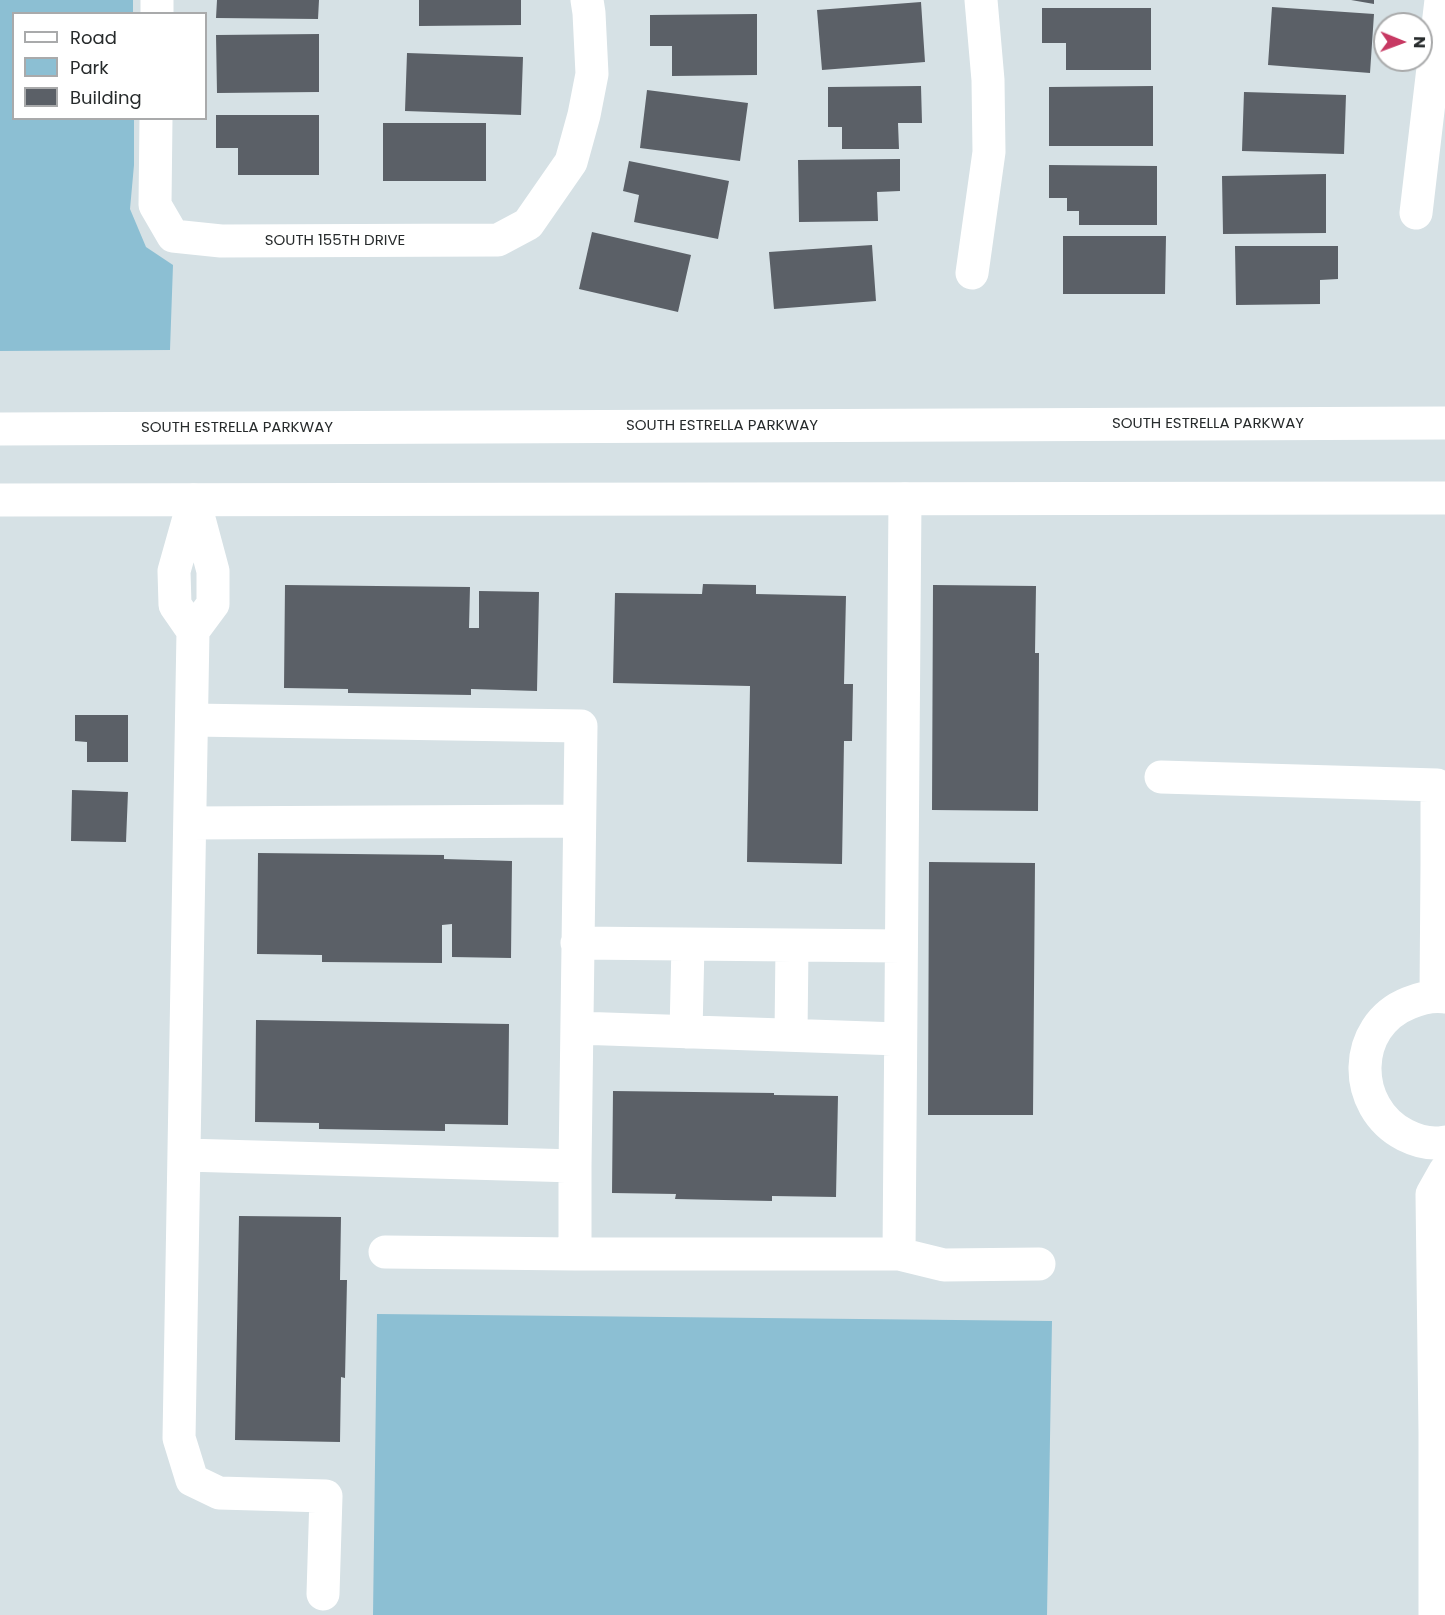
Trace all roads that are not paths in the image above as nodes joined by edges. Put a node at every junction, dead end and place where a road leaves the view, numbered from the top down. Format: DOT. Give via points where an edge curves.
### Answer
graph roads {
  1 [pos="587,0"];
  2 [pos="981,0"];
  3 [pos="1441,0"];
  4 [pos="156,120"];
  5 [pos="1416,213"];
  6 [pos="972,273"];
  7 [pos="1445,423"];
  8 [pos="0,429"];
  9 [pos="1445,498"];
  10 [pos="0,500"];
  11 [pos="194,500"];
  12 [pos="905,500"];
  13 [pos="192,720"];
  14 [pos="1161,777"];
  15 [pos="578,821"];
  16 [pos="190,823"];
  17 [pos="1441,865"];
  18 [pos="577,943"];
  19 [pos="688,945"];
  20 [pos="792,945"];
  21 [pos="901,946"];
  22 [pos="1441,996"];
  23 [pos="577,1028"];
  24 [pos="686,1032"];
  25 [pos="791,1035"];
  26 [pos="899,1039"];
  27 [pos="1445,1142"];
  28 [pos="185,1155"];
  29 [pos="575,1166"];
  30 [pos="1445,1171"];
  31 [pos="385,1251"];
  32 [pos="575,1254"];
  33 [pos="899,1254"];
  34 [pos="1040,1264"];
  35 [pos="1440,1434"];
  36 [pos="323,1594"];
  37 [pos="1435,1615"];
  1 -- 4 [label="main road, SOUTH 155TH DRIVE" via="592,74 571,162 528,224 498,240 221,241 173,236 155,205"];
  2 -- 6 [label="main road" via="989,152"];
  3 -- 5 [label="main road"];
  7 -- 8 [label="main road, SOUTH ESTRELLA PARKWAY"];
  9 -- 12 [label="main road"];
  10 -- 11 [label="main road"];
  11 -- 12 [label="main road"];
  11 -- 13 [label="main road" via="174,571 175,605 193,632"];
  12 -- 21 [label="main road"];
  13 -- 15 [label="main road" via="581,726"];
  13 -- 16 [label="main road"];
  14 -- 17 [label="main road" via="1437,785"];
  15 -- 16 [label="main road"];
  15 -- 18 [label="main road"];
  16 -- 28 [label="main road"];
  17 -- 22 [label="main road"];
  18 -- 19 [label="main road"];
  18 -- 23 [label="main road"];
  19 -- 20 [label="main road"];
  19 -- 24 [label="main road"];
  20 -- 21 [label="main road"];
  20 -- 25 [label="main road"];
  21 -- 26 [label="main road"];
  22 -- 27 [label="main road" via="1400,1006 1382,1022 1369,1042 1364,1065 1366,1089 1376,1111 1393,1129 1415,1140"];
  23 -- 24 [label="main road"];
  23 -- 29 [label="main road"];
  24 -- 25 [label="main road"];
  25 -- 26 [label="main road"];
  26 -- 33 [label="main road"];
  28 -- 29 [label="main road"];
  28 -- 36 [label="main road" via="179,1438 192,1480 219,1493 326,1496"];
  29 -- 32 [label="main road"];
  30 -- 35 [label="main road" via="1432,1194"];
  31 -- 32 [label="main road"];
  32 -- 33 [label="main road"];
  33 -- 34 [label="main road" via="944,1265"];
  35 -- 37 [label="main road"];
}
